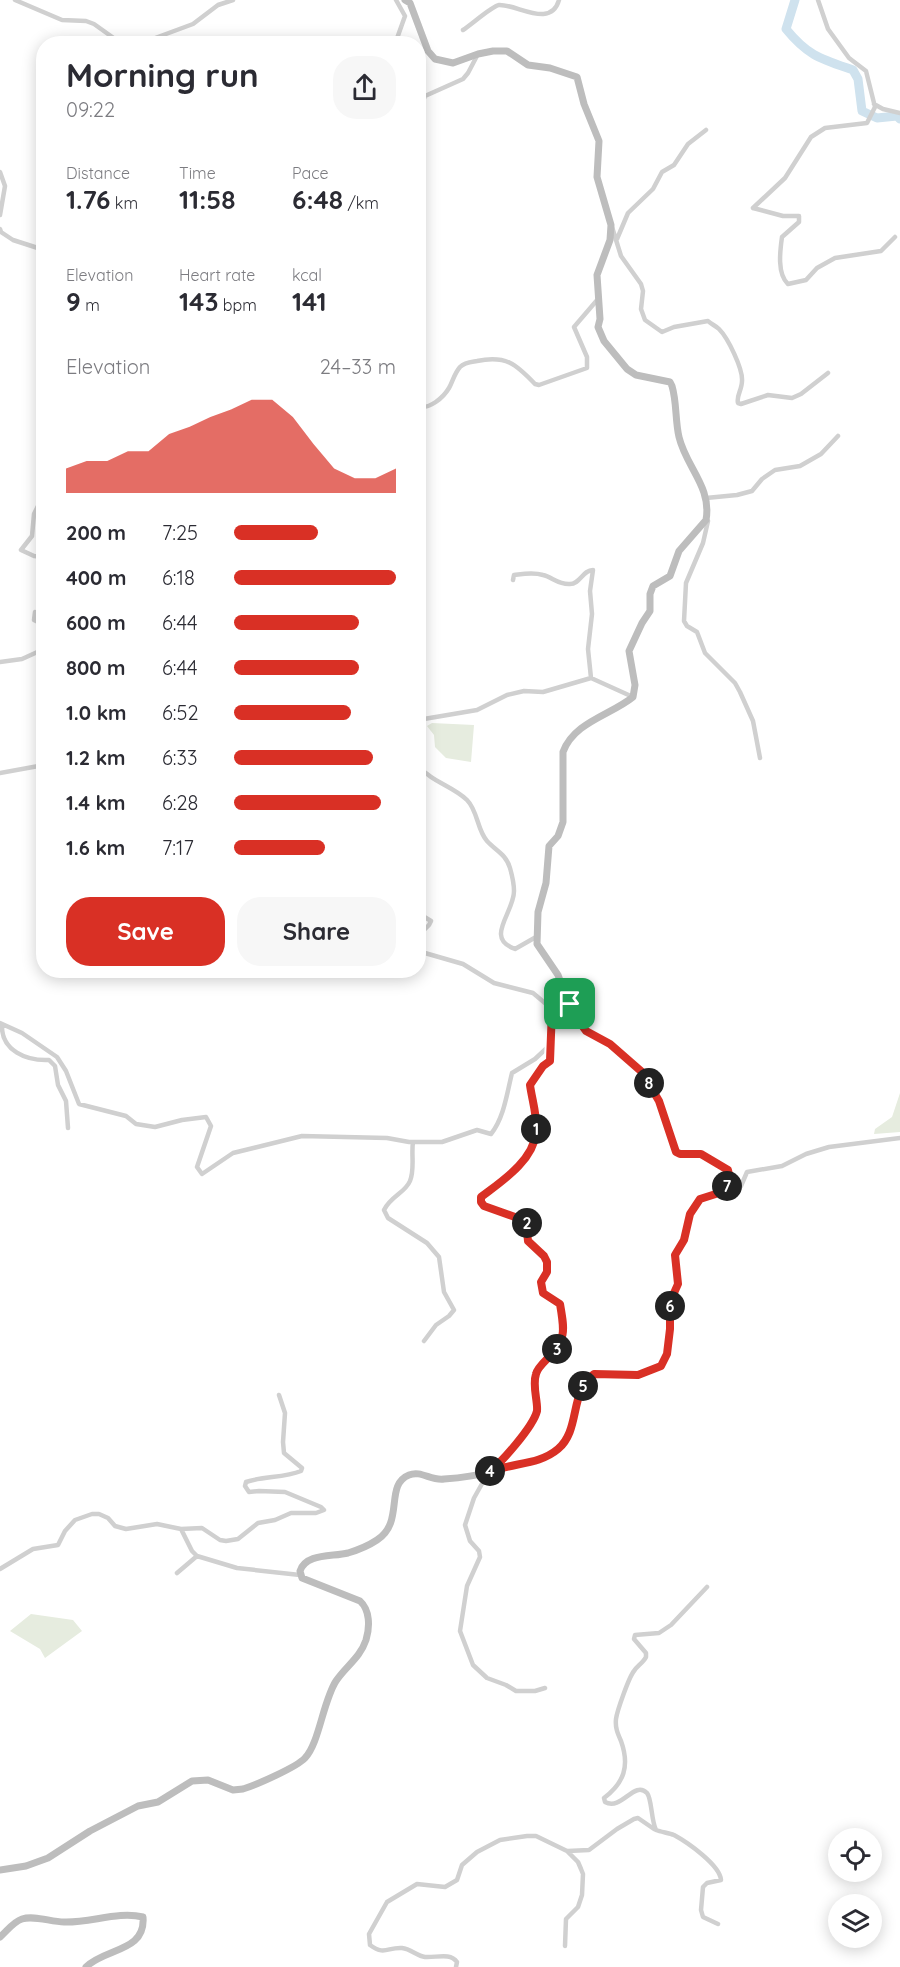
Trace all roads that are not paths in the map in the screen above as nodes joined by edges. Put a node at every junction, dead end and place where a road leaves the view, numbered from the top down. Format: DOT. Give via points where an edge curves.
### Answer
graph roads {
  1 [pos="15,0"];
  2 [pos="233,0"];
  3 [pos="396,0"];
  4 [pos="405,0"];
  5 [pos="559,0"];
  6 [pos="818,0"];
  7 [pos="463,30"];
  8 [pos="111,36"];
  9 [pos="161,36"];
  10 [pos="398,36"];
  11 [pos="422,36"];
  12 [pos="426,46"];
  13 [pos="478,54"];
  14 [pos="426,96"];
  15 [pos="874,105"];
  16 [pos="900,112"];
  17 [pos="706,130"];
  18 [pos="0,172"];
  19 [pos="0,215"];
  20 [pos="611,225"];
  21 [pos="0,229"];
  22 [pos="895,237"];
  23 [pos="617,238"];
  24 [pos="36,247"];
  25 [pos="598,299"];
  26 [pos="828,373"];
  27 [pos="426,407"];
  28 [pos="838,436"];
  29 [pos="706,498"];
  30 [pos="36,510"];
  31 [pos="707,512"];
  32 [pos="36,556"];
  33 [pos="513,580"];
  34 [pos="36,653"];
  35 [pos="0,662"];
  36 [pos="591,678"];
  37 [pos="633,697"];
  38 [pos="426,719"];
  39 [pos="760,758"];
  40 [pos="36,766"];
  41 [pos="0,773"];
  42 [pos="426,773"];
  43 [pos="536,937"];
  44 [pos="426,953"];
  45 [pos="570,1004"];
  46 [pos="552,1009"];
  47 [pos="1,1024"];
  48 [pos="550,1045"];
  49 [pos="68,1128"];
  50 [pos="900,1138"];
  51 [pos="413,1142"];
  52 [pos="722,1192"];
  53 [pos="424,1341"];
  54 [pos="279,1395"];
  55 [pos="488,1473"];
  56 [pos="181,1528"];
  57 [pos="197,1556"];
  58 [pos="0,1569"];
  59 [pos="177,1573"];
  60 [pos="300,1575"];
  61 [pos="708,1587"];
  62 [pos="545,1688"];
  63 [pos="656,1830"];
  64 [pos="567,1851"];
  65 [pos="0,1870"];
  66 [pos="718,1924"];
  67 [pos="0,1937"];
  68 [pos="565,1946"];
  69 [pos="86,1967"];
  70 [pos="456,1967"];
  1 -- 8 [label="street" via="62,20 94,24"];
  2 -- 9 [label="street" via="218,5 193,24"];
  3 -- 10 [label="street" via="405,16"];
  4 -- 11 [label="street" via="410,3"];
  5 -- 7 [label="street" via="557,6 543,14 499,5"];
  6 -- 15 [label="street" via="828,29 849,58 866,71"];
  12 -- 13 [label="street" via="435,59 453,63"];
  13 -- 14 [label="street" via="463,79"];
  13 -- 20 [label="street" via="507,51 528,65 578,78 599,141 597,177"];
  15 -- 16 [label="street"];
  15 -- 22 [label="street" via="867,123 825,128 812,137 785,178 753,208 800,216 782,237 781,272 788,284 806,280 835,258 881,252"];
  17 -- 23 [label="street" via="688,144 674,165 659,175 653,189 628,213"];
  18 -- 19 [label="street" via="5,180"];
  20 -- 23 [label="street"];
  20 -- 25 [label="street" via="610,240 597,275"];
  21 -- 24 [label="street" via="13,240"];
  23 -- 26 [label="street" via="625,265 641,285 645,320 662,332 708,321 726,338 742,377 738,404 768,395 792,398"];
  25 -- 27 [label="street" via="574,327 587,357 587,368 539,385 503,359 464,363 448,389"];
  25 -- 29 [label="street" via="598,327 604,341 627,369 636,375 670,382 679,439"];
  28 -- 29 [label="street" via="821,454 800,466 775,470 752,491"];
  29 -- 31 [label="street"];
  30 -- 32 [label="street" via="32,536 21,550"];
  31 -- 37 [label="street" via="701,527 679,551 670,576 653,586 650,611 629,651 635,685"];
  31 -- 39 [label="street" via="702,543 686,583 684,621 697,632 705,652 740,692 753,721"];
  33 -- 36 [label="street" via="514,576 532,573 569,584 593,570 588,649"];
  34 -- 35 [label="street"];
  36 -- 37 [label="street"];
  36 -- 38 [label="street" via="543,692 507,695 477,710"];
  37 -- 43 [label="street" via="589,723 565,745 563,822 549,846"];
  40 -- 41 [label="street"];
  42 -- 43 [label="street" via="466,799 486,840 502,853 509,866 514,890 500,938 515,949"];
  43 -- 45 [label="street"];
  44 -- 46 [label="street" via="463,964 494,983 533,993"];
  45 -- 46 [label="street"];
  45 -- 52 [label="street" via="586,1031 610,1044 642,1072 659,1101 676,1152 701,1154 728,1170 730,1179"];
  46 -- 48 [label="street"];
  47 -- 49 [label="street" via="12,1050 24,1058 50,1060 54,1066 66,1101"];
  47 -- 51 [label="street" via="57,1057 79,1104 155,1127 206,1117 212,1126 197,1167 202,1174 233,1153 302,1136"];
  48 -- 51 [label="street" via="512,1073 491,1134 477,1130 442,1142"];
  48 -- 55 [label="street" via="550,1061 530,1085 536,1132 532,1148 512,1173 481,1197 481,1202 526,1221 528,1241 547,1262 541,1282 543,1293 560,1304 563,1333 560,1345 536,1373 537,1410 531,1423"];
  50 -- 52 [label="street" via="829,1147 782,1166 747,1172 733,1194"];
  51 -- 53 [label="street" via="410,1182 389,1200 384,1210 388,1218 427,1243 439,1257 444,1292 454,1310"];
  52 -- 55 [label="street" via="700,1199 690,1214 684,1240 675,1255 678,1284 670,1302 667,1354 661,1366 638,1375 594,1374 583,1386 563,1444 537,1461 502,1466"];
  54 -- 56 [label="street" via="285,1413 284,1453 301,1471 255,1479 245,1486 249,1492 290,1493 324,1510 291,1513 258,1523 238,1539 220,1540 202,1528"];
  55 -- 60 [label="street" via="443,1480 417,1473 408,1475 395,1490 393,1518 381,1538 348,1553 309,1560 302,1564"];
  55 -- 62 [label="street" via="465,1525 480,1557 467,1586 460,1631 473,1665 488,1678 516,1690"];
  56 -- 57 [label="street"];
  56 -- 58 [label="street" via="157,1524 126,1528 92,1514 75,1520 58,1545 33,1550"];
  57 -- 59 [label="street"];
  57 -- 60 [label="street" via="237,1568"];
  60 -- 65 [label="street" via="360,1601 366,1606 368,1620 365,1642 358,1657 335,1682 306,1758 243,1789 233,1790 208,1780 192,1781 158,1802 138,1806 90,1831 48,1858"];
  61 -- 63 [label="street" via="659,1633 634,1635 646,1658 633,1672 616,1718 625,1759 624,1776 620,1785 604,1798 605,1802 613,1805 635,1791 646,1792"];
  63 -- 64 [label="street" via="638,1818 623,1824 589,1850"];
  63 -- 66 [label="street" via="674,1835 701,1854 721,1876 718,1882 703,1887 701,1900 703,1917"];
  64 -- 68 [label="street" via="583,1874 578,1907 566,1919"];
  64 -- 70 [label="street" via="536,1836 500,1840 477,1852 462,1865 457,1880 445,1887 417,1884 387,1902 369,1934 370,1945 382,1952 403,1948 420,1956 454,1957"];
  67 -- 69 [label="street" via="15,1923 28,1918 78,1922 144,1917 138,1940"];
}
